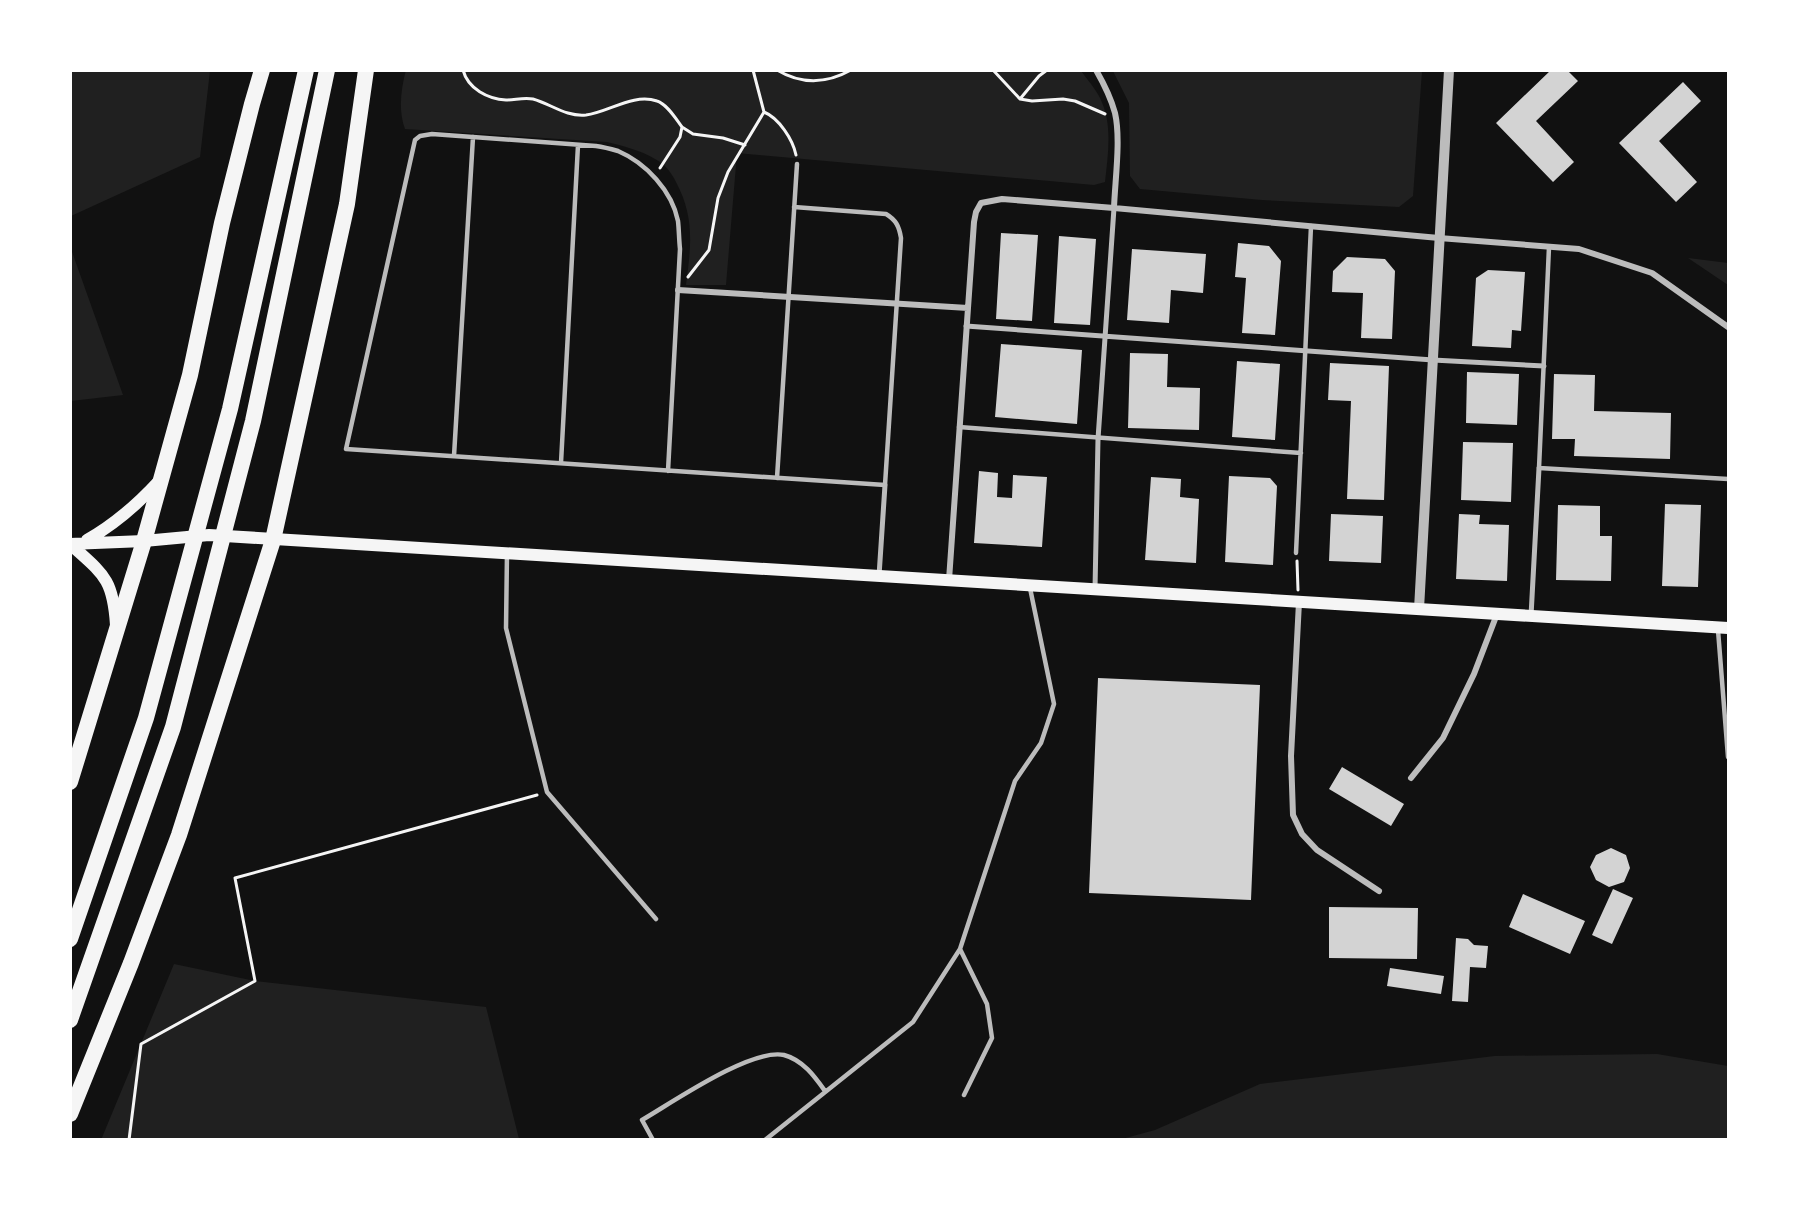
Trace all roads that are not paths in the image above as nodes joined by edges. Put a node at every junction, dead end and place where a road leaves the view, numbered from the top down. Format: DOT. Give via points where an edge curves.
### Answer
graph roads {
  1 [pos="262,70"];
  2 [pos="306,70"];
  3 [pos="327,70"];
  4 [pos="366,70"];
  5 [pos="1096,70"];
  6 [pos="1449,70"];
  7 [pos="473,137"];
  8 [pos="578,144"];
  9 [pos="797,164"];
  10 [pos="794,207"];
  11 [pos="1114,207"];
  12 [pos="1311,226"];
  13 [pos="1439,238"];
  14 [pos="1550,247"];
  15 [pos="678,291"];
  16 [pos="789,297"];
  17 [pos="897,304"];
  18 [pos="968,308"];
  19 [pos="966,327"];
  20 [pos="1728,327"];
  21 [pos="1104,337"];
  22 [pos="1305,351"];
  23 [pos="1432,360"];
  24 [pos="1544,366"];
  25 [pos="960,428"];
  26 [pos="1098,439"];
  27 [pos="1301,453"];
  28 [pos="454,456"];
  29 [pos="561,464"];
  30 [pos="1539,468"];
  31 [pos="668,471"];
  32 [pos="161,477"];
  33 [pos="777,478"];
  34 [pos="1728,479"];
  35 [pos="885,486"];
  36 [pos="273,540"];
  37 [pos="144,541"];
  38 [pos="74,543"];
  39 [pos="507,553"];
  40 [pos="1296,553"];
  41 [pos="879,576"];
  42 [pos="949,580"];
  43 [pos="1030,585"];
  44 [pos="1095,589"];
  45 [pos="1299,602"];
  46 [pos="1419,609"];
  47 [pos="1497,614"];
  48 [pos="1531,616"];
  49 [pos="1723,628"];
  50 [pos="116,634"];
  51 [pos="1728,757"];
  52 [pos="1411,778"];
  53 [pos="70,782"];
  54 [pos="1379,891"];
  55 [pos="656,919"];
  56 [pos="70,939"];
  57 [pos="960,949"];
  58 [pos="70,1020"];
  59 [pos="825,1091"];
  60 [pos="964,1095"];
  61 [pos="70,1114"];
  62 [pos="653,1140"];
  63 [pos="765,1140"];
  1 -- 32 [label="highway" via="222,223 190,375"];
  2 -- 56 [label="highway" via="230,409 146,718"];
  3 -- 58 [label="highway" via="253,421 173,727"];
  4 -- 36 [label="highway" via="347,204"];
  5 -- 11 [label="street" via="1109,94 1116,121"];
  6 -- 13 [label="street"];
  7 -- 8 [label="lane"];
  7 -- 28 [label="lane"];
  7 -- 28 [label="lane" via="432,134 415,140 346,449"];
  8 -- 15 [label="lane" via="618,151 639,163 671,200 678,220"];
  8 -- 29 [label="lane"];
  9 -- 10 [label="lane"];
  10 -- 16 [label="lane"];
  10 -- 17 [label="lane" via="886,214 893,218 901,238"];
  11 -- 12 [label="street"];
  11 -- 18 [label="street" via="1002,199 981,203 974,222"];
  11 -- 21 [label="street"];
  12 -- 13 [label="street"];
  12 -- 22 [label="lane"];
  13 -- 14 [label="street"];
  13 -- 23 [label="street"];
  14 -- 20 [label="street" via="1579,249 1652,273"];
  14 -- 24 [label="lane"];
  15 -- 16 [label="street"];
  15 -- 31 [label="lane"];
  16 -- 17 [label="street"];
  16 -- 33 [label="lane"];
  17 -- 18 [label="street"];
  17 -- 35 [label="lane"];
  18 -- 19 [label="street"];
  19 -- 21 [label="street"];
  19 -- 25 [label="street"];
  21 -- 22 [label="street"];
  21 -- 26 [label="street"];
  22 -- 23 [label="street"];
  22 -- 27 [label="lane"];
  23 -- 24 [label="street"];
  23 -- 46 [label="street"];
  24 -- 30 [label="lane"];
  25 -- 26 [label="lane"];
  25 -- 42 [label="street"];
  26 -- 27 [label="lane"];
  26 -- 44 [label="street"];
  27 -- 40 [label="lane"];
  28 -- 29 [label="lane"];
  29 -- 31 [label="lane"];
  30 -- 34 [label="lane"];
  30 -- 48 [label="street"];
  31 -- 33 [label="lane"];
  32 -- 37 [label="highway"];
  32 -- 38 [label="main road" via="121,518 105,530"];
  33 -- 35 [label="lane"];
  35 -- 41 [label="street"];
  36 -- 37 [label="main road" via="210,535"];
  36 -- 39 [label="main road"];
  36 -- 61 [label="highway" via="179,835"];
  37 -- 38 [label="main road"];
  37 -- 50 [label="highway"];
  38 -- 50 [label="main road" via="104,575 111,589"];
  39 -- 41 [label="main road"];
  39 -- 55 [label="lane" via="506,628 547,792"];
  41 -- 42 [label="main road"];
  42 -- 43 [label="main road"];
  43 -- 44 [label="main road"];
  43 -- 57 [label="lane" via="1054,704 1041,743 1015,781"];
  44 -- 45 [label="main road"];
  45 -- 46 [label="main road"];
  45 -- 54 [label="street" via="1291,756 1293,815 1302,834 1317,850"];
  46 -- 47 [label="main road"];
  47 -- 48 [label="main road"];
  47 -- 52 [label="street" via="1443,738"];
  48 -- 49 [label="main road"];
  49 -- 51 [label="lane"];
  50 -- 53 [label="highway"];
  57 -- 59 [label="lane" via="913,1022"];
  57 -- 60 [label="lane" via="987,1004 992,1038"];
  59 -- 62 [label="lane" via="803,1065 786,1056 770,1054 736,1066 642,1120"];
  59 -- 63 [label="lane"];
}
